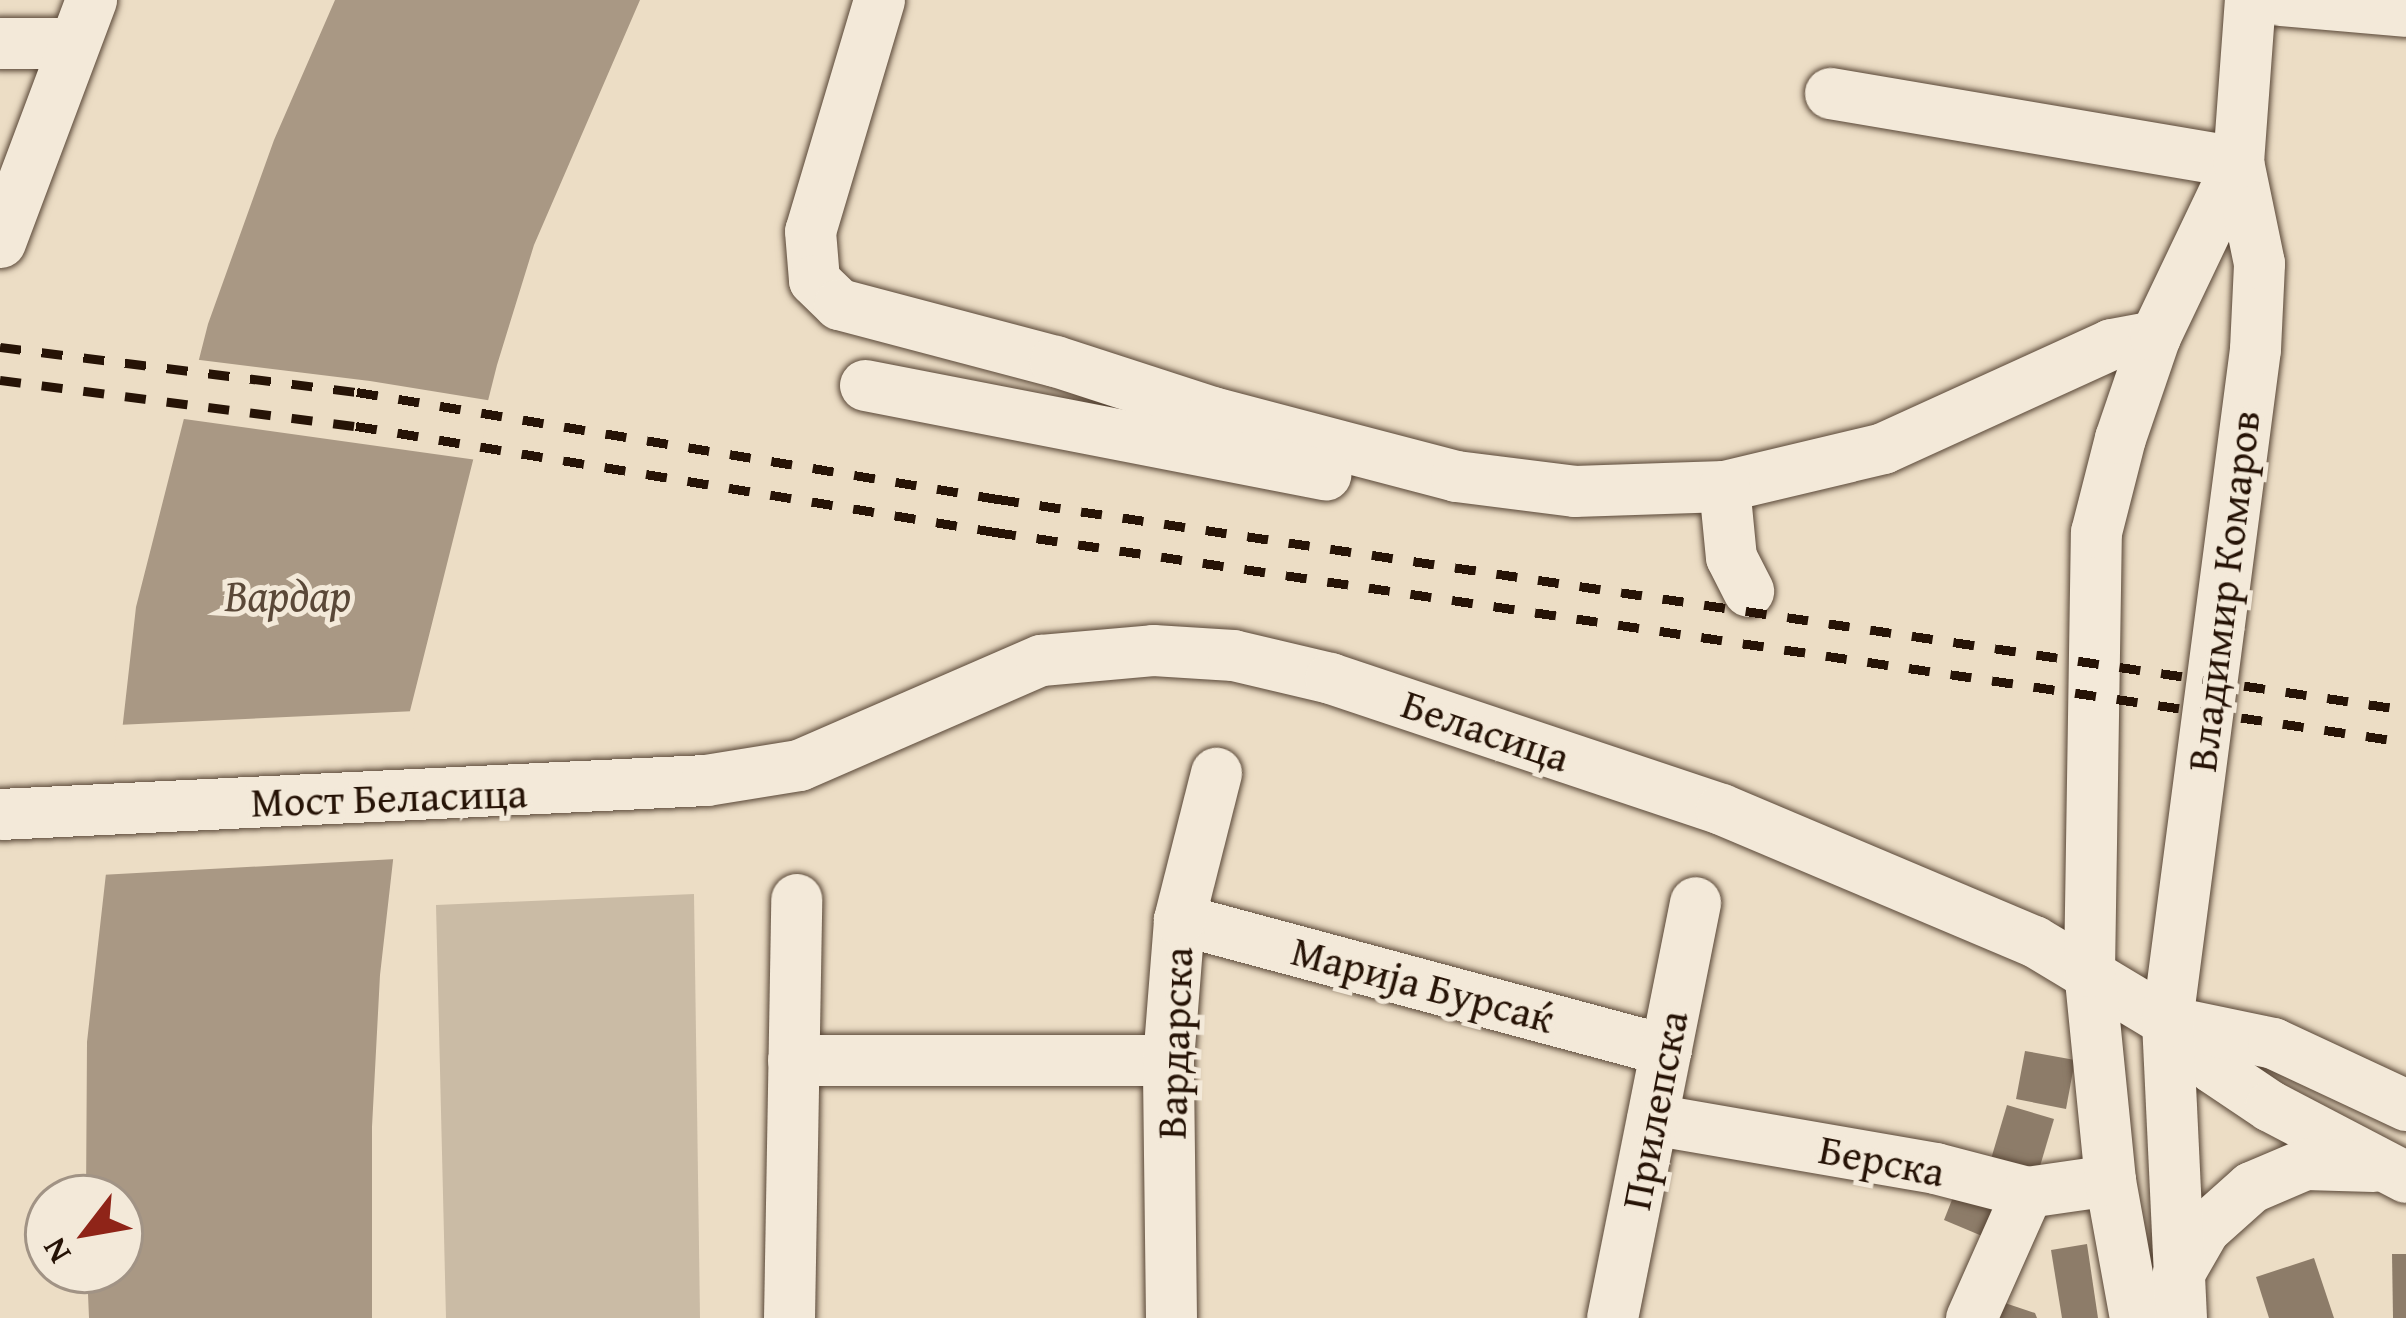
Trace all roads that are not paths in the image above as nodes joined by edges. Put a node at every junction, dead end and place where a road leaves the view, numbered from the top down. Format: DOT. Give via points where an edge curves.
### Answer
graph roads {
  1 [pos="879,0"];
  2 [pos="2250,0"];
  3 [pos="2281,0"];
  4 [pos="2406,11"];
  5 [pos="81,21"];
  6 [pos="0,43"];
  7 [pos="1830,94"];
  8 [pos="2238,162"];
  9 [pos="0,242"];
  10 [pos="2155,336"];
  11 [pos="865,385"];
  12 [pos="1414,465"];
  13 [pos="1724,485"];
  14 [pos="1748,591"];
  15 [pos="777,771"];
  16 [pos="1216,773"];
  17 [pos="0,814"];
  18 [pos="796,899"];
  19 [pos="1695,902"];
  20 [pos="1179,919"];
  21 [pos="2089,971"];
  22 [pos="2167,1021"];
  23 [pos="1666,1050"];
  24 [pos="793,1060"];
  25 [pos="1168,1060"];
  26 [pos="2406,1106"];
  27 [pos="1652,1119"];
  28 [pos="2397,1172"];
  29 [pos="2110,1180"];
  30 [pos="2027,1192"];
  31 [pos="2179,1297"];
  32 [pos="788,1318"];
  33 [pos="1172,1318"];
  34 [pos="1612,1318"];
  35 [pos="1971,1318"];
  36 [pos="2134,1318"];
  1 -- 12 [label="street" via="810,231 814,280 839,304"];
  2 -- 8 [label="street, Владимир Комаров"];
  3 -- 4 [label="street"];
  5 -- 6 [label="street"];
  5 -- 9 [label="street"];
  7 -- 8 [label="street"];
  8 -- 10 [label="street, Владимир Комаров"];
  8 -- 22 [label="street, Владимир Комаров" via="2258,263 2255,349"];
  10 -- 13 [label="street" via="2111,344 1883,448"];
  10 -- 21 [label="street, Владимир Комаров" via="2096,532"];
  11 -- 12 [label="street" via="1382,485"];
  12 -- 13 [label="street" via="1574,491"];
  13 -- 14 [label="street" via="1731,557"];
  15 -- 17 [label="street, Мост Беласица" via="665,784"];
  15 -- 21 [label="street, Беласица" via="1041,660 1154,650 1233,655 1330,678 1721,809 2034,940"];
  16 -- 20 [label="street, Вардарска"];
  18 -- 24 [label="street"];
  19 -- 23 [label="street, Прилепска"];
  20 -- 23 [label="street, Марија Бурсаќ"];
  20 -- 25 [label="street, Вардарска"];
  21 -- 22 [label="street, Беласица"];
  21 -- 29 [label="street, Владимир Комаров"];
  22 -- 26 [label="street, Беласица" via="2285,1047"];
  22 -- 28 [label="street, Беласица" via="2248,1091"];
  22 -- 31 [label="street, Владимир Комаров"];
  23 -- 27 [label="street, Прилепска"];
  24 -- 25 [label="street"];
  24 -- 32 [label="street"];
  25 -- 33 [label="street, Вардарска"];
  27 -- 30 [label="street, Берска"];
  27 -- 34 [label="street, Прилепска"];
  28 -- 31 [label="street" via="2305,1164 2251,1187 2204,1229"];
  29 -- 30 [label="street, Берска"];
  29 -- 36 [label="street, Владимир Комаров"];
  30 -- 35 [label="street"];
}
